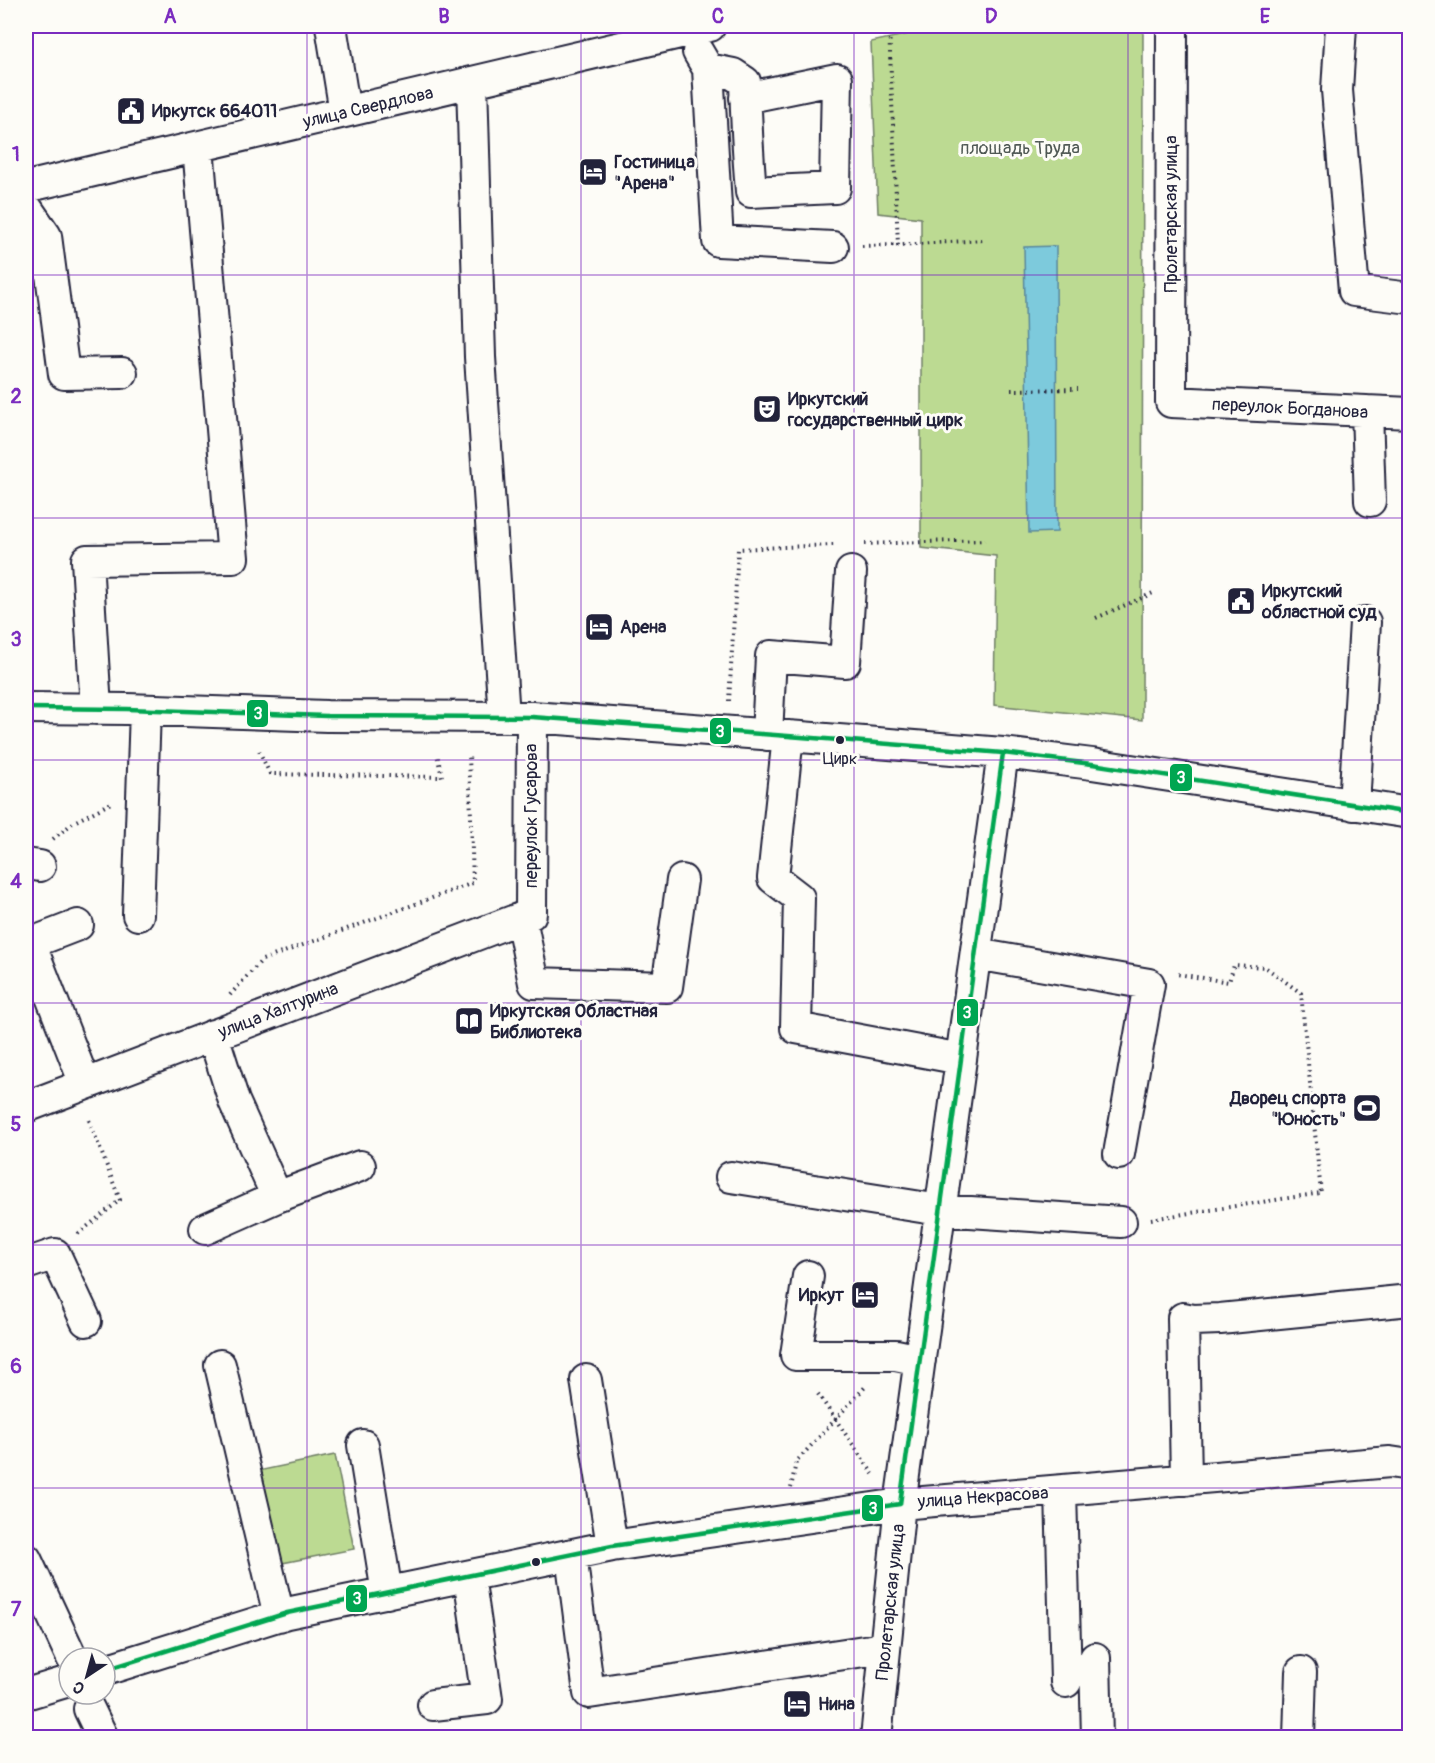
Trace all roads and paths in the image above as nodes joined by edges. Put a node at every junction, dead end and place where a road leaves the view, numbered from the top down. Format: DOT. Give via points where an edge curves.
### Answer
graph roads {
  1 [pos="331,26"];
  2 [pos="1172,26"];
  3 [pos="1341,26"];
  4 [pos="889,28"];
  5 [pos="698,29"];
  6 [pos="708,69"];
  7 [pos="472,82"];
  8 [pos="745,98"];
  9 [pos="345,112"];
  10 [pos="198,147"];
  11 [pos="26,187"];
  12 [pos="26,207"];
  13 [pos="984,240"];
  14 [pos="833,247"];
  15 [pos="1410,298"];
  16 [pos="122,373"];
  17 [pos="1078,389"];
  18 [pos="1011,390"];
  19 [pos="1171,402"];
  20 [pos="1366,411"];
  21 [pos="1410,413"];
  22 [pos="1370,501"];
  23 [pos="985,540"];
  24 [pos="850,554"];
  25 [pos="1154,593"];
  26 [pos="1096,618"];
  27 [pos="1365,622"];
  28 [pos="729,701"];
  29 [pos="26,708"];
  30 [pos="96,709"];
  31 [pos="145,710"];
  32 [pos="518,717"];
  33 [pos="777,736"];
  34 [pos="259,751"];
  35 [pos="1004,753"];
  36 [pos="437,754"];
  37 [pos="469,754"];
  38 [pos="142,786"];
  39 [pos="1354,805"];
  40 [pos="1410,813"];
  41 [pos="38,857"];
  42 [pos="682,880"];
  43 [pos="138,915"];
  44 [pos="526,916"];
  45 [pos="78,925"];
  46 [pos="28,944"];
  47 [pos="976,954"];
  48 [pos="1172,974"];
  49 [pos="230,995"];
  50 [pos="213,1035"];
  51 [pos="961,1059"];
  52 [pos="85,1084"];
  53 [pos="26,1107"];
  54 [pos="89,1120"];
  55 [pos="1119,1154"];
  56 [pos="360,1166"];
  57 [pos="731,1177"];
  58 [pos="276,1197"];
  59 [pos="940,1210"];
  60 [pos="1121,1222"];
  61 [pos="205,1229"];
  62 [pos="55,1254"];
  63 [pos="26,1264"];
  64 [pos="808,1276"];
  65 [pos="1410,1300"];
  66 [pos="86,1321"];
  67 [pos="908,1358"];
  68 [pos="220,1365"];
  69 [pos="586,1380"];
  70 [pos="818,1394"];
  71 [pos="835,1418"];
  72 [pos="363,1445"];
  73 [pos="1410,1465"];
  74 [pos="875,1477"];
  75 [pos="1186,1480"];
  76 [pos="1061,1491"];
  77 [pos="790,1492"];
  78 [pos="900,1504"];
  79 [pos="612,1546"];
  80 [pos="571,1555"];
  81 [pos="26,1559"];
  82 [pos="469,1576"];
  83 [pos="387,1593"];
  84 [pos="279,1616"];
  85 [pos="66,1646"];
  86 [pos="884,1648"];
  87 [pos="1095,1658"];
  88 [pos="117,1666"];
  89 [pos="1301,1672"];
  90 [pos="1066,1682"];
  91 [pos="57,1685"];
  92 [pos="26,1694"];
  93 [pos="433,1705"];
  94 [pos="89,1709"];
  95 [pos="103,1737"];
  96 [pos="876,1737"];
  97 [pos="1097,1737"];
  98 [pos="1299,1737"];
  1 -- 9 [label="street"];
  2 -- 19 [label="street, Пролетарская улица"];
  3 -- 15 [label="street" via="1337,90 1354,291"];
  4 -- 13 [label="path" via="897,245"];
  5 -- 6 [label="street"];
  5 -- 7 [label="street, улица Свердлова"];
  6 -- 8 [label="street" via="734,74 745,82"];
  6 -- 14 [label="street" via="718,241"];
  7 -- 9 [label="street, улица Свердлова"];
  7 -- 32 [label="street, переулок Гусарова" via="480,357"];
  8 -- 8 [label="street" via="751,192 835,188 837,79"];
  9 -- 10 [label="street, улица Свердлова"];
  10 -- 11 [label="street, улица Свердлова"];
  10 -- 30 [label="street" via="233,558 87,560"];
  12 -- 16 [label="street" via="46,236 64,374"];
  17 -- 18 [label="path"];
  19 -- 20 [label="street, переулок Богданова"];
  20 -- 21 [label="street, переулок Богданова"];
  20 -- 22 [label="street"];
  23 -- 24 [label="path"];
  24 -- 28 [label="path" via="738,549"];
  24 -- 33 [label="street" via="845,662 771,656"];
  25 -- 26 [label="path"];
  27 -- 39 [label="street"];
  29 -- 30 [label="street"];
  30 -- 31 [label="street"];
  31 -- 32 [label="street"];
  31 -- 38 [label="street"];
  32 -- 33 [label="street"];
  32 -- 44 [label="street, переулок Гусарова"];
  33 -- 35 [label="street"];
  33 -- 51 [label="street" via="773,878 799,898 796,1028"];
  34 -- 36 [label="path" via="270,774 442,777"];
  35 -- 39 [label="street"];
  35 -- 47 [label="street, Пролетарская улица"];
  37 -- 49 [label="path" via="473,883 262,960"];
  38 -- 41 [label="path" via="74,822"];
  38 -- 43 [label="street"];
  39 -- 40 [label="street"];
  42 -- 44 [label="street, переулок Гусарова" via="667,987 534,983"];
  44 -- 50 [label="street, улица Халтурина"];
  45 -- 46 [label="street"];
  46 -- 52 [label="street"];
  47 -- 51 [label="street, Пролетарская улица"];
  47 -- 55 [label="street" via="1149,984"];
  48 -- 60 [label="path" via="1230,982 1234,965 1265,967 1302,993 1321,1194"];
  50 -- 52 [label="street, улица Халтурина"];
  50 -- 58 [label="street" via="234,1101"];
  51 -- 59 [label="street, Пролетарская улица"];
  52 -- 53 [label="street, улица Халтурина"];
  54 -- 62 [label="path" via="120,1200"];
  56 -- 58 [label="street"];
  57 -- 59 [label="street"];
  58 -- 61 [label="street"];
  59 -- 60 [label="street"];
  59 -- 67 [label="street, Пролетарская улица"];
  62 -- 63 [label="street"];
  62 -- 66 [label="street"];
  64 -- 67 [label="street" via="796,1355"];
  65 -- 75 [label="street" via="1183,1318"];
  67 -- 71 [label="path"];
  67 -- 78 [label="street, Пролетарская улица"];
  68 -- 84 [label="street"];
  69 -- 79 [label="street"];
  70 -- 71 [label="path"];
  71 -- 74 [label="path"];
  71 -- 77 [label="path" via="796,1462"];
  72 -- 83 [label="street"];
  73 -- 75 [label="street, улица Некрасова" via="1390,1462"];
  75 -- 76 [label="street, улица Некрасова"];
  76 -- 78 [label="street, улица Некрасова"];
  76 -- 90 [label="street"];
  78 -- 79 [label="street, улица Некрасова"];
  78 -- 86 [label="street, Пролетарская улица"];
  79 -- 80 [label="street, улица Некрасова"];
  80 -- 82 [label="street, улица Некрасова"];
  80 -- 86 [label="street" via="589,1693"];
  81 -- 85 [label="street"];
  82 -- 83 [label="street, улица Некрасова"];
  82 -- 93 [label="street" via="487,1699"];
  83 -- 84 [label="street, улица Некрасова"];
  84 -- 88 [label="street, улица Некрасова"];
  86 -- 96 [label="street, Пролетарская улица"];
  87 -- 97 [label="street"];
  89 -- 98 [label="street"];
  91 -- 92 [label="street"];
  94 -- 95 [label="street"];
}
